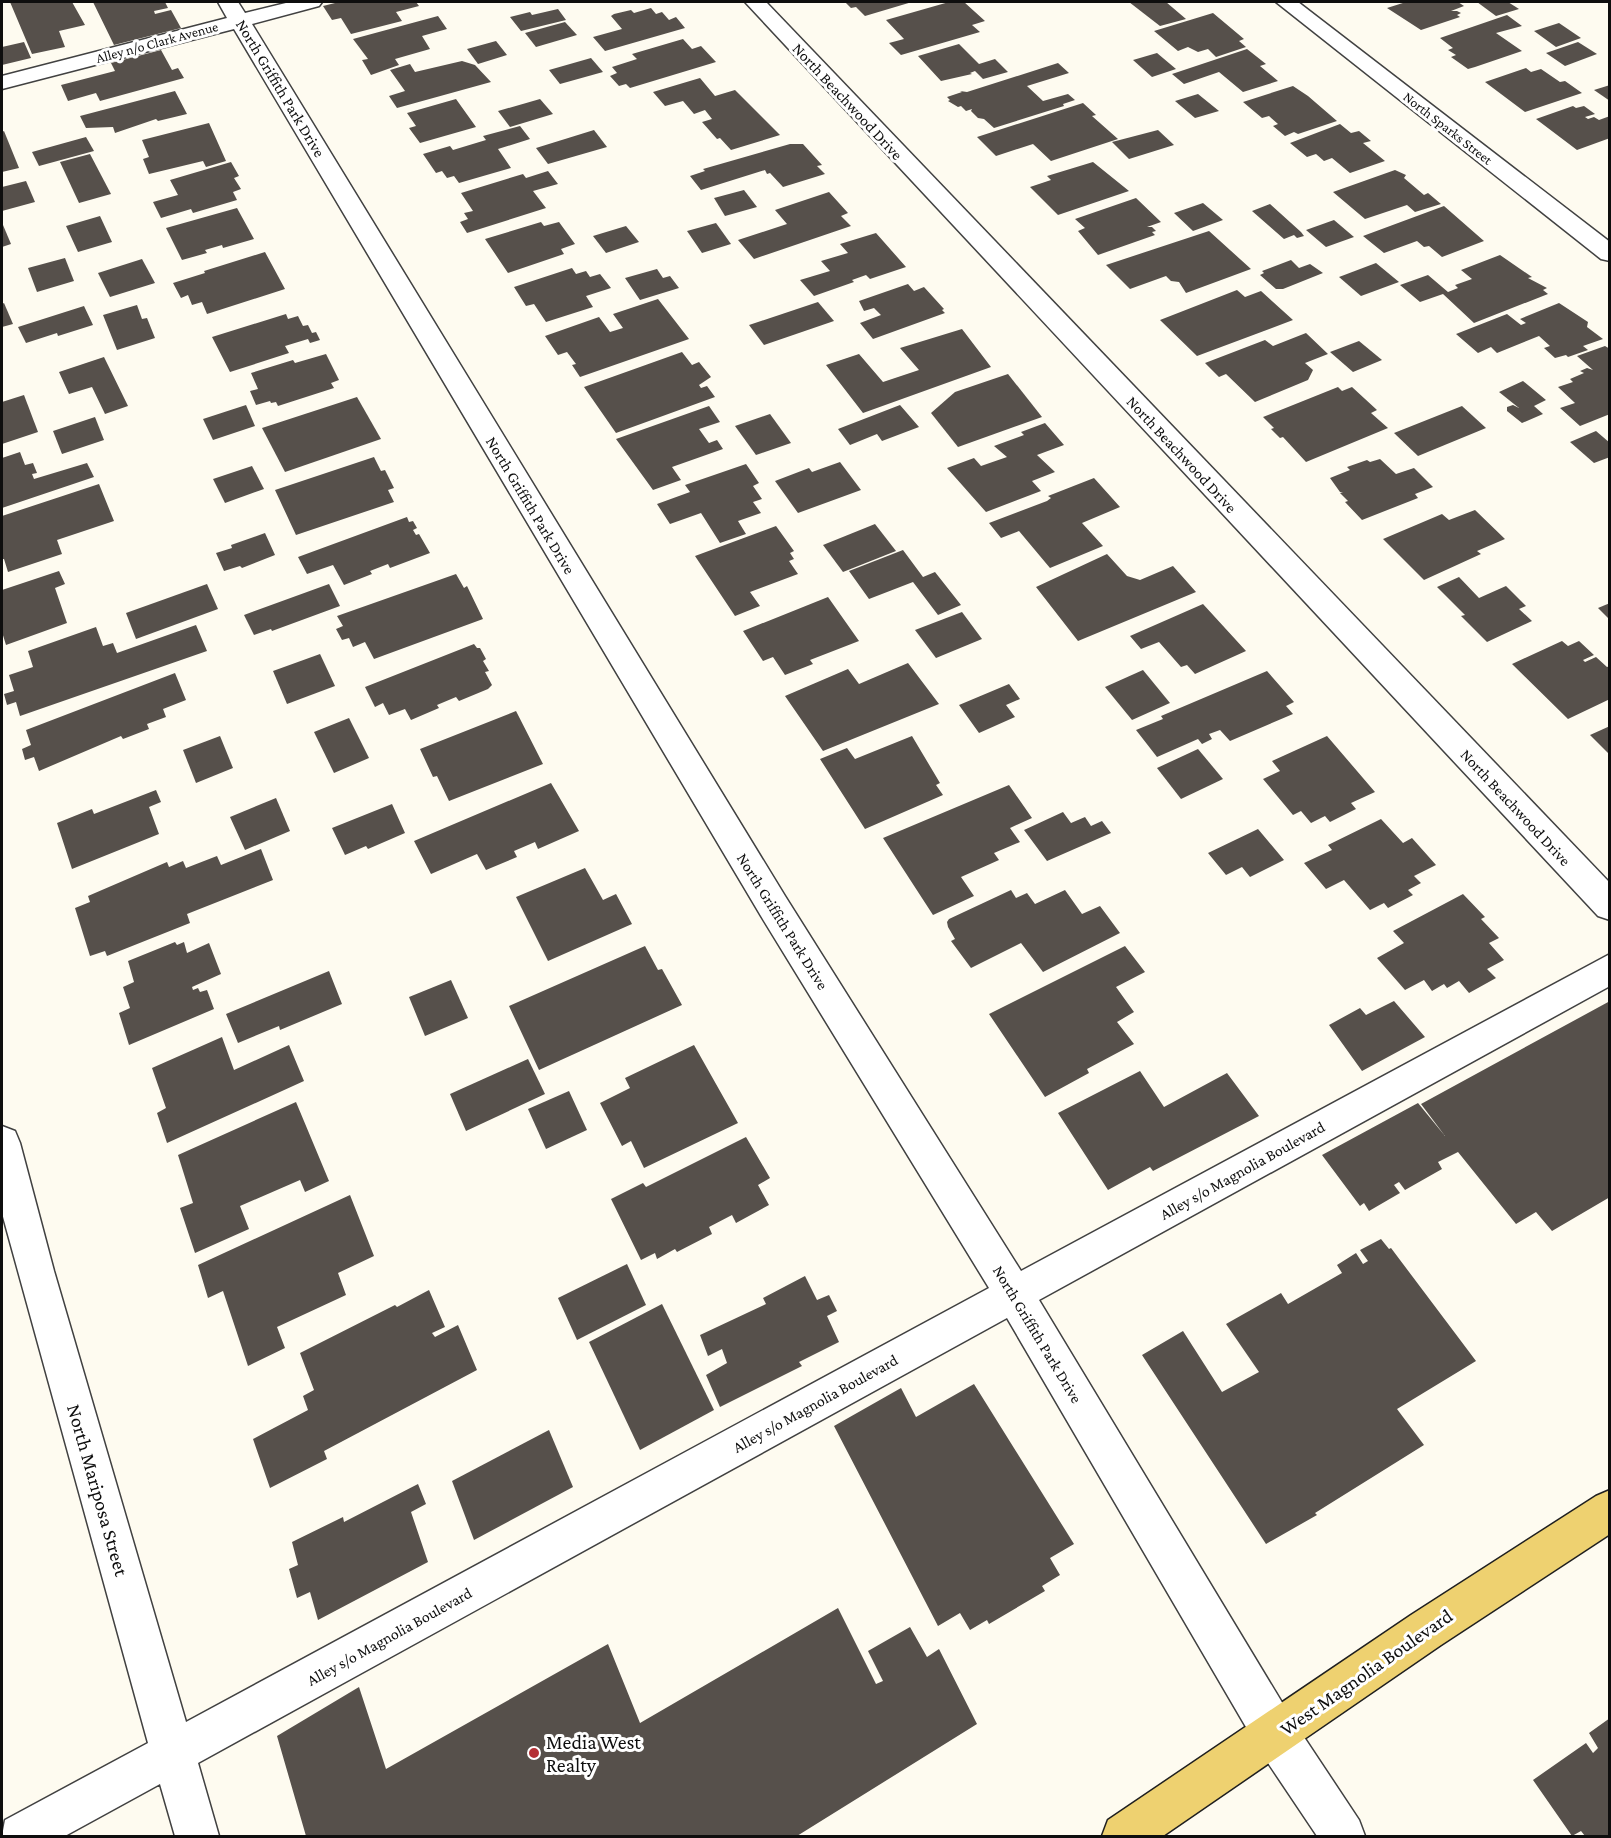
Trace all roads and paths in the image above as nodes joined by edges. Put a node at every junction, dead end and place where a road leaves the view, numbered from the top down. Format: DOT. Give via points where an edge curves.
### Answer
graph roads {
  1 [pos="312,2"];
  2 [pos="755,2"];
  3 [pos="1286,2"];
  4 [pos="234,11"];
  5 [pos="2,83"];
  6 [pos="1610,254"];
  7 [pos="1610,906"];
  8 [pos="1610,969"];
  9 [pos="2,1143"];
  10 [pos="1014,1294"];
  11 [pos="1610,1510"];
  12 [pos="1276,1735"];
  13 [pos="174,1754"];
  14 [pos="21,1836"];
  15 [pos="197,1836"];
  16 [pos="1124,1836"];
  17 [pos="1343,1836"];
  1 -- 4 [label="street, Alley n/o Clark Avenue"];
  2 -- 7 [label="street, North Beachwood Drive"];
  3 -- 6 [label="street, North Sparks Street"];
  4 -- 5 [label="street, Alley n/o Clark Avenue"];
  4 -- 10 [label="street, North Griffith Park Drive" via="773,906"];
  8 -- 10 [label="street, Alley s/o Magnolia Boulevard"];
  9 -- 13 [label="street, North Mariposa Street"];
  10 -- 12 [label="street, North Griffith Park Drive"];
  10 -- 13 [label="street, Alley s/o Magnolia Boulevard"];
  11 -- 12 [label="main road, West Magnolia Boulevard" via="1511,1572"];
  12 -- 16 [label="main road, West Magnolia Boulevard"];
  12 -- 17 [label="street, North Griffith Park Drive"];
  13 -- 14 [label="street, Alley s/o Magnolia Boulevard"];
  13 -- 15 [label="street, North Mariposa Street"];
}
